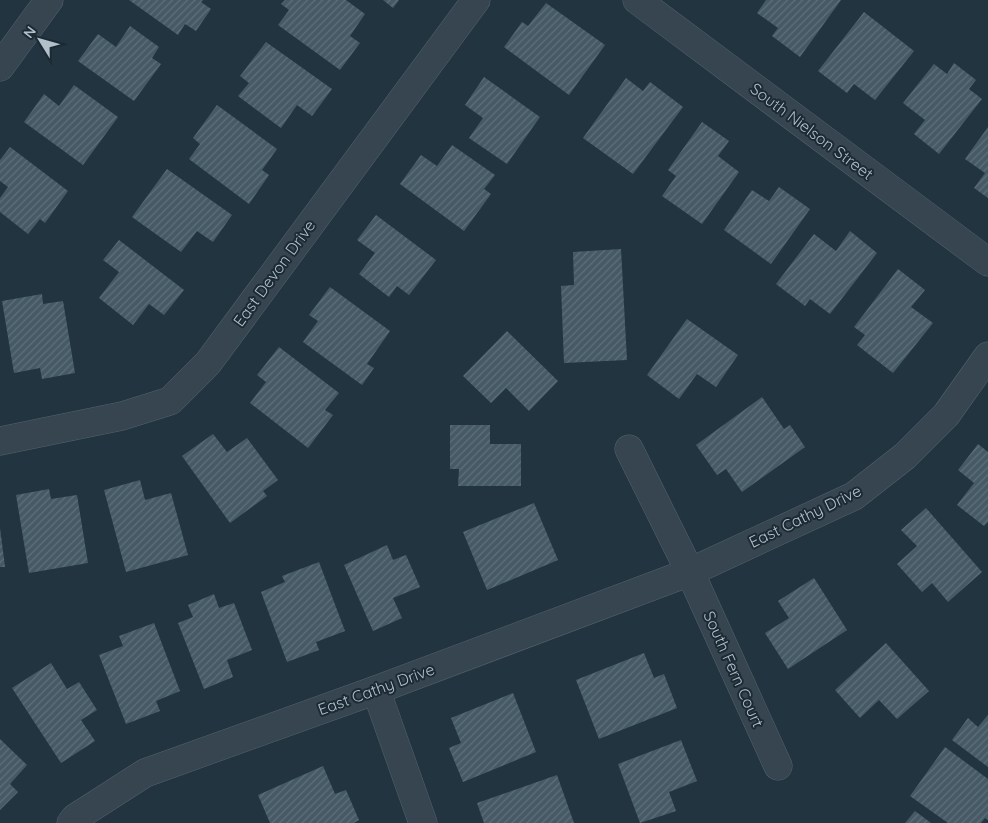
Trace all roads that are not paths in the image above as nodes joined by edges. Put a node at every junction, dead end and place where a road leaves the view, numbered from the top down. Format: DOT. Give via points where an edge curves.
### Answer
graph roads {
  1 [pos="49,0"];
  2 [pos="476,0"];
  3 [pos="637,0"];
  4 [pos="0,67"];
  5 [pos="988,262"];
  6 [pos="988,356"];
  7 [pos="0,441"];
  8 [pos="629,449"];
  9 [pos="690,572"];
  10 [pos="376,690"];
  11 [pos="778,766"];
  12 [pos="71,823"];
  13 [pos="423,823"];
  1 -- 4 [label="street"];
  2 -- 7 [label="street, East Devon Drive" via="208,363 170,401 122,416"];
  3 -- 5 [label="street, South Nielson Street"];
  6 -- 9 [label="street, East Cathy Drive" via="946,416 905,456 854,496"];
  8 -- 9 [label="street"];
  9 -- 10 [label="street, East Cathy Drive"];
  9 -- 11 [label="street, South Fern Court"];
  10 -- 12 [label="street, East Cathy Drive" via="145,772"];
  10 -- 13 [label="street"];
}
